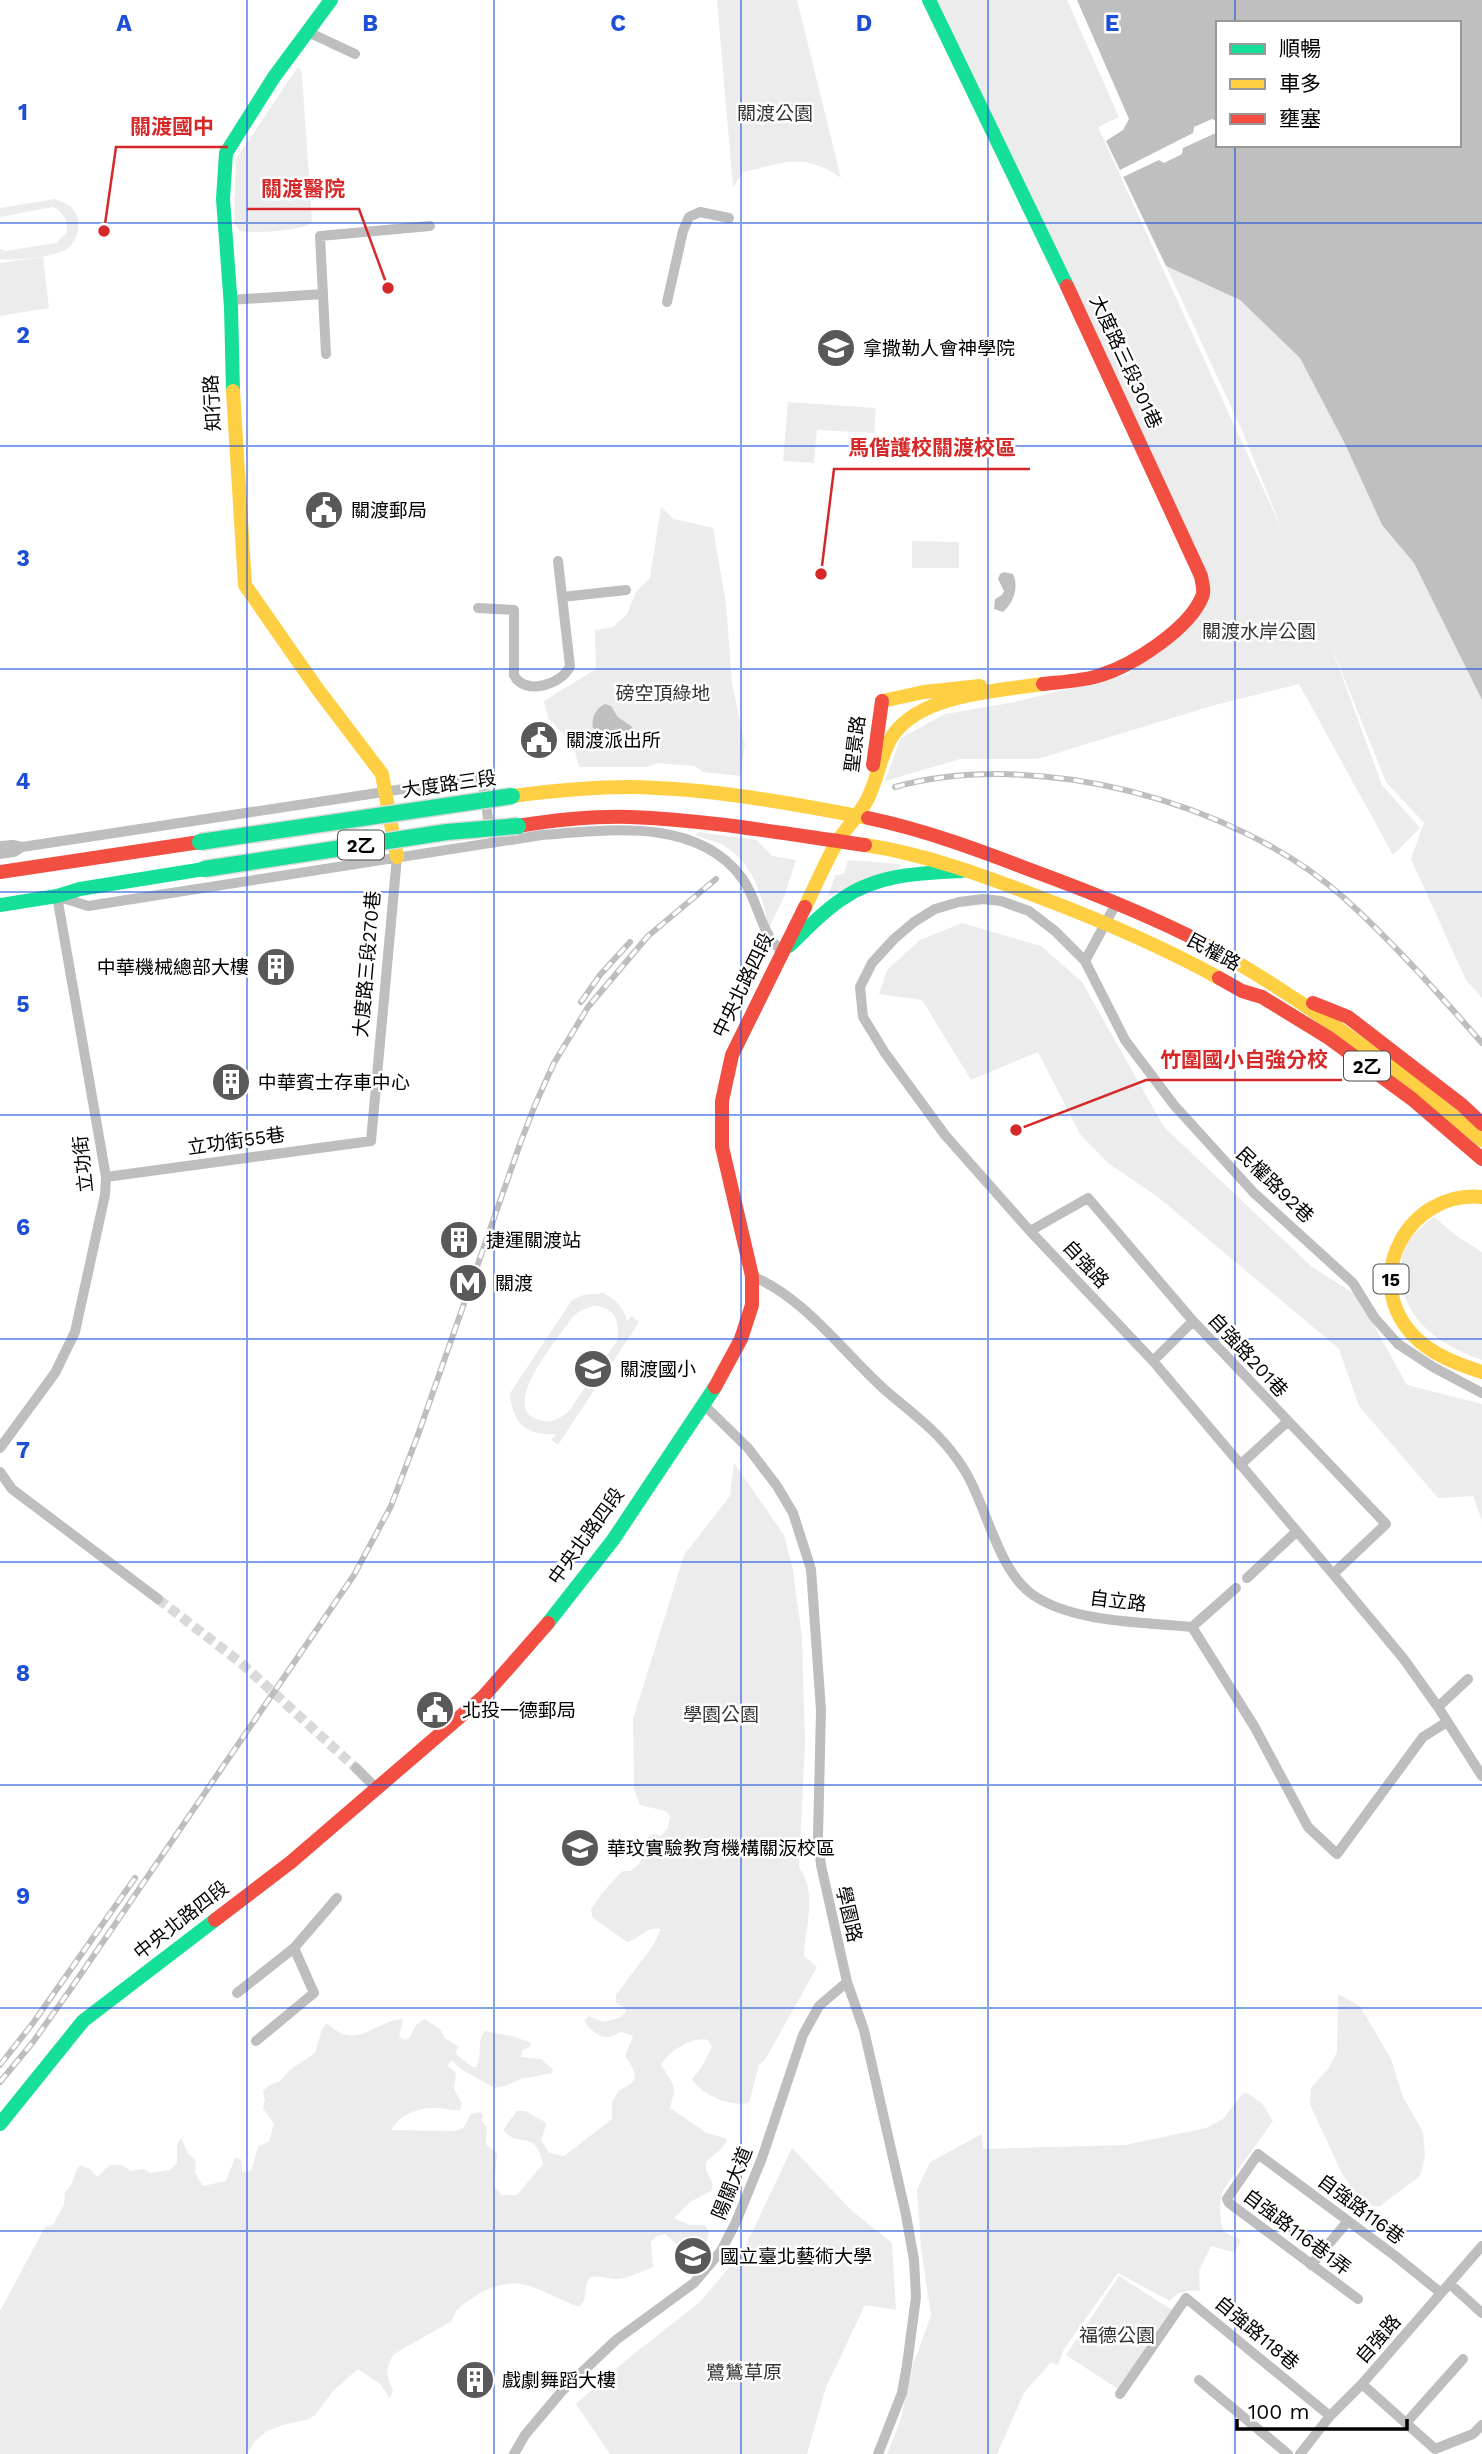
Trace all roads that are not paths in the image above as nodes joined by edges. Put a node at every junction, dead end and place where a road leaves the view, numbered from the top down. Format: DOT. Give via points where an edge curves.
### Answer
graph roads {
  1 [pos="331,0"];
  2 [pos="929,0"];
  3 [pos="308,32"];
  4 [pos="355,54"];
  5 [pos="729,218"];
  6 [pos="430,226"];
  7 [pos="323,294"];
  8 [pos="230,300"];
  9 [pos="667,302"];
  10 [pos="326,354"];
  11 [pos="558,561"];
  12 [pos="626,590"];
  13 [pos="562,597"];
  14 [pos="478,608"];
  15 [pos="1016,687"];
  16 [pos="882,701"];
  17 [pos="884,752"];
  18 [pos="386,791"];
  19 [pos="871,793"];
  20 [pos="858,816"];
  21 [pos="904,827"];
  22 [pos="838,841"];
  23 [pos="491,843"];
  24 [pos="0,846"];
  25 [pos="22,847"];
  26 [pos="0,854"];
  27 [pos="397,857"];
  28 [pos="970,870"];
  29 [pos="0,872"];
  30 [pos="57,896"];
  31 [pos="1117,902"];
  32 [pos="0,905"];
  33 [pos="1107,923"];
  34 [pos="782,952"];
  35 [pos="1085,961"];
  36 [pos="1288,993"];
  37 [pos="1482,1124"];
  38 [pos="1482,1140"];
  39 [pos="371,1141"];
  40 [pos="1482,1159"];
  41 [pos="106,1177"];
  42 [pos="1482,1197"];
  43 [pos="1030,1230"];
  44 [pos="752,1276"];
  45 [pos="1193,1321"];
  46 [pos="1153,1361"];
  47 [pos="1482,1372"];
  48 [pos="1482,1393"];
  49 [pos="704,1404"];
  50 [pos="1287,1422"];
  51 [pos="0,1448"];
  52 [pos="1240,1465"];
  53 [pos="0,1472"];
  54 [pos="1296,1532"];
  55 [pos="1334,1574"];
  56 [pos="1247,1578"];
  57 [pos="1236,1588"];
  58 [pos="158,1599"];
  59 [pos="1192,1628"];
  60 [pos="1468,1679"];
  61 [pos="1438,1707"];
  62 [pos="1447,1722"];
  63 [pos="356,1768"];
  64 [pos="1482,1776"];
  65 [pos="377,1789"];
  66 [pos="337,1898"];
  67 [pos="293,1948"];
  68 [pos="847,1982"];
  69 [pos="237,1993"];
  70 [pos="256,2040"];
  71 [pos="0,2124"];
  72 [pos="1258,2154"];
  73 [pos="1348,2221"];
  74 [pos="1482,2246"];
  75 [pos="1311,2265"];
  76 [pos="1450,2284"];
  77 [pos="1441,2294"];
  78 [pos="1358,2299"];
  79 [pos="1482,2312"];
  80 [pos="1463,2359"];
  81 [pos="1199,2380"];
  82 [pos="1362,2384"];
  83 [pos="1120,2394"];
  84 [pos="1330,2416"];
  85 [pos="1406,2423"];
  86 [pos="1482,2425"];
  87 [pos="514,2454"];
  88 [pos="878,2454"];
  89 [pos="1288,2454"];
  90 [pos="1300,2454"];
  1 -- 3 [label="street, 知行路"];
  2 -- 15 [label="street, 大度路三段301巷" via="1176,519 1204,594 1178,628 1133,661 1100,676"];
  3 -- 4 [label="street"];
  3 -- 8 [label="street, 知行路" via="226,153 223,199"];
  5 -- 9 [label="street" via="700,212 689,217"];
  6 -- 7 [label="street" via="320,236"];
  7 -- 8 [label="street"];
  7 -- 10 [label="street"];
  8 -- 18 [label="street, 知行路" via="246,585 382,774"];
  11 -- 13 [label="street"];
  12 -- 13 [label="street"];
  13 -- 14 [label="street" via="570,666 558,681 541,685 523,685 514,675 514,610"];
  15 -- 16 [label="street" via="968,686"];
  15 -- 17 [label="street" via="967,695 915,713 893,735"];
  16 -- 17 [label="street" via="893,717"];
  16 -- 19 [label="street, 聖景路"];
  17 -- 19 [label="street"];
  18 -- 23 [label="street, 大度路三段" via="482,778"];
  18 -- 25 [label="street, 大度路三段"];
  18 -- 27 [label="street, 大度路三段270巷"];
  19 -- 20 [label="street, 中央北路四段"];
  20 -- 21 [label="street, 大度路三段 / 2乙"];
  20 -- 22 [label="street, 中央北路四段"];
  20 -- 29 [label="street, 大度路三段 / 2乙, bridge" via="683,790 568,789"];
  21 -- 31 [label="street, 民權路 / 2乙"];
  22 -- 28 [label="street, 民權路 / 2乙" via="891,849"];
  22 -- 30 [label="street, 2乙, bridge" via="699,822 564,819 447,832"];
  22 -- 34 [label="street, 中央北路四段"];
  23 -- 27 [label="street"];
  23 -- 34 [label="street" via="601,831 687,839 710,848 740,875 769,937"];
  24 -- 25 [label="street"];
  25 -- 26 [label="street"];
  27 -- 30 [label="street" via="88,906"];
  27 -- 39 [label="street, 大度路三段270巷"];
  28 -- 33 [label="street, 民權路 / 2乙"];
  28 -- 34 [label="street" via="908,874 856,891"];
  30 -- 32 [label="street, 2乙"];
  30 -- 41 [label="street, 立功街"];
  31 -- 33 [label="street"];
  31 -- 36 [label="street, 民權路 / 2乙" via="1176,928"];
  33 -- 35 [label="street"];
  33 -- 40 [label="street, 民權路 / 2乙" via="1262,998 1329,1038 1412,1099"];
  34 -- 44 [label="street, 中央北路四段" via="732,1055 722,1101 722,1147"];
  35 -- 43 [label="street, 自強路" via="1029,911 984,899 935,909 914,922 872,963 860,987 863,1017 885,1053 945,1135"];
  35 -- 48 [label="street, 民權路92巷" via="1125,1040 1174,1105 1254,1193 1353,1283 1398,1344"];
  36 -- 37 [label="street" via="1348,1017"];
  36 -- 38 [label="street, 民權路 / 2乙"];
  39 -- 41 [label="street, 立功街55巷"];
  41 -- 51 [label="street, 立功街" via="75,1332 55,1373"];
  42 -- 47 [label="street, 15" via="1427,1210 1405,1230 1391,1257 1391,1293 1405,1325 1427,1347"];
  43 -- 45 [label="street, 自強路201巷" via="1088,1198"];
  43 -- 46 [label="street, 自強路"];
  44 -- 49 [label="street, 中央北路四段" via="752,1305 741,1339"];
  44 -- 59 [label="street, 自立路" via="780,1289 953,1450 986,1512 1007,1566 1022,1587 1061,1610 1085,1616"];
  45 -- 46 [label="street"];
  45 -- 50 [label="street, 自強路201巷"];
  46 -- 52 [label="street, 自強路"];
  49 -- 65 [label="street, 中央北路四段" via="613,1540 550,1621 483,1697"];
  49 -- 68 [label="street, 學園路" via="748,1448 777,1486 793,1513 811,1569 821,1710 818,1836"];
  50 -- 52 [label="street"];
  50 -- 55 [label="street, 自強路201巷" via="1386,1524"];
  52 -- 54 [label="street, 自強路"];
  53 -- 58 [label="street" via="12,1489"];
  54 -- 55 [label="street, 自強路"];
  54 -- 56 [label="street"];
  55 -- 61 [label="street, 自強路"];
  57 -- 59 [label="street"];
  59 -- 62 [label="street" via="1254,1726 1307,1827 1337,1854 1423,1737"];
  60 -- 61 [label="street"];
  61 -- 62 [label="street, 自強路"];
  62 -- 64 [label="street, 自強路"];
  63 -- 65 [label="street"];
  65 -- 71 [label="street, 中央北路四段" via="222,1916 83,2021"];
  66 -- 67 [label="street"];
  67 -- 69 [label="street"];
  67 -- 70 [label="street" via="314,1993"];
  68 -- 87 [label="street, 陽關大道" via="819,2006 803,2035 762,2158 721,2251 694,2283 616,2340 562,2391"];
  68 -- 88 [label="street, 學園路" via="880,2098 915,2273 914,2328 904,2384"];
  72 -- 73 [label="street, 自強路116巷"];
  72 -- 75 [label="street, 自強路116巷1弄" via="1228,2203"];
  73 -- 75 [label="street"];
  73 -- 77 [label="street, 自強路116巷"];
  74 -- 76 [label="street, 自強路"];
  75 -- 78 [label="street, 自強路116巷1弄"];
  76 -- 77 [label="street, 自強路"];
  76 -- 79 [label="street"];
  77 -- 82 [label="street, 自強路"];
  80 -- 85 [label="street"];
  81 -- 89 [label="street"];
  82 -- 84 [label="street, 自強路"];
  82 -- 85 [label="street"];
  83 -- 84 [label="street, 自強路118巷" via="1186,2298"];
  84 -- 90 [label="street, 自強路"];
  85 -- 86 [label="street" via="1435,2449 1473,2434"];
}
